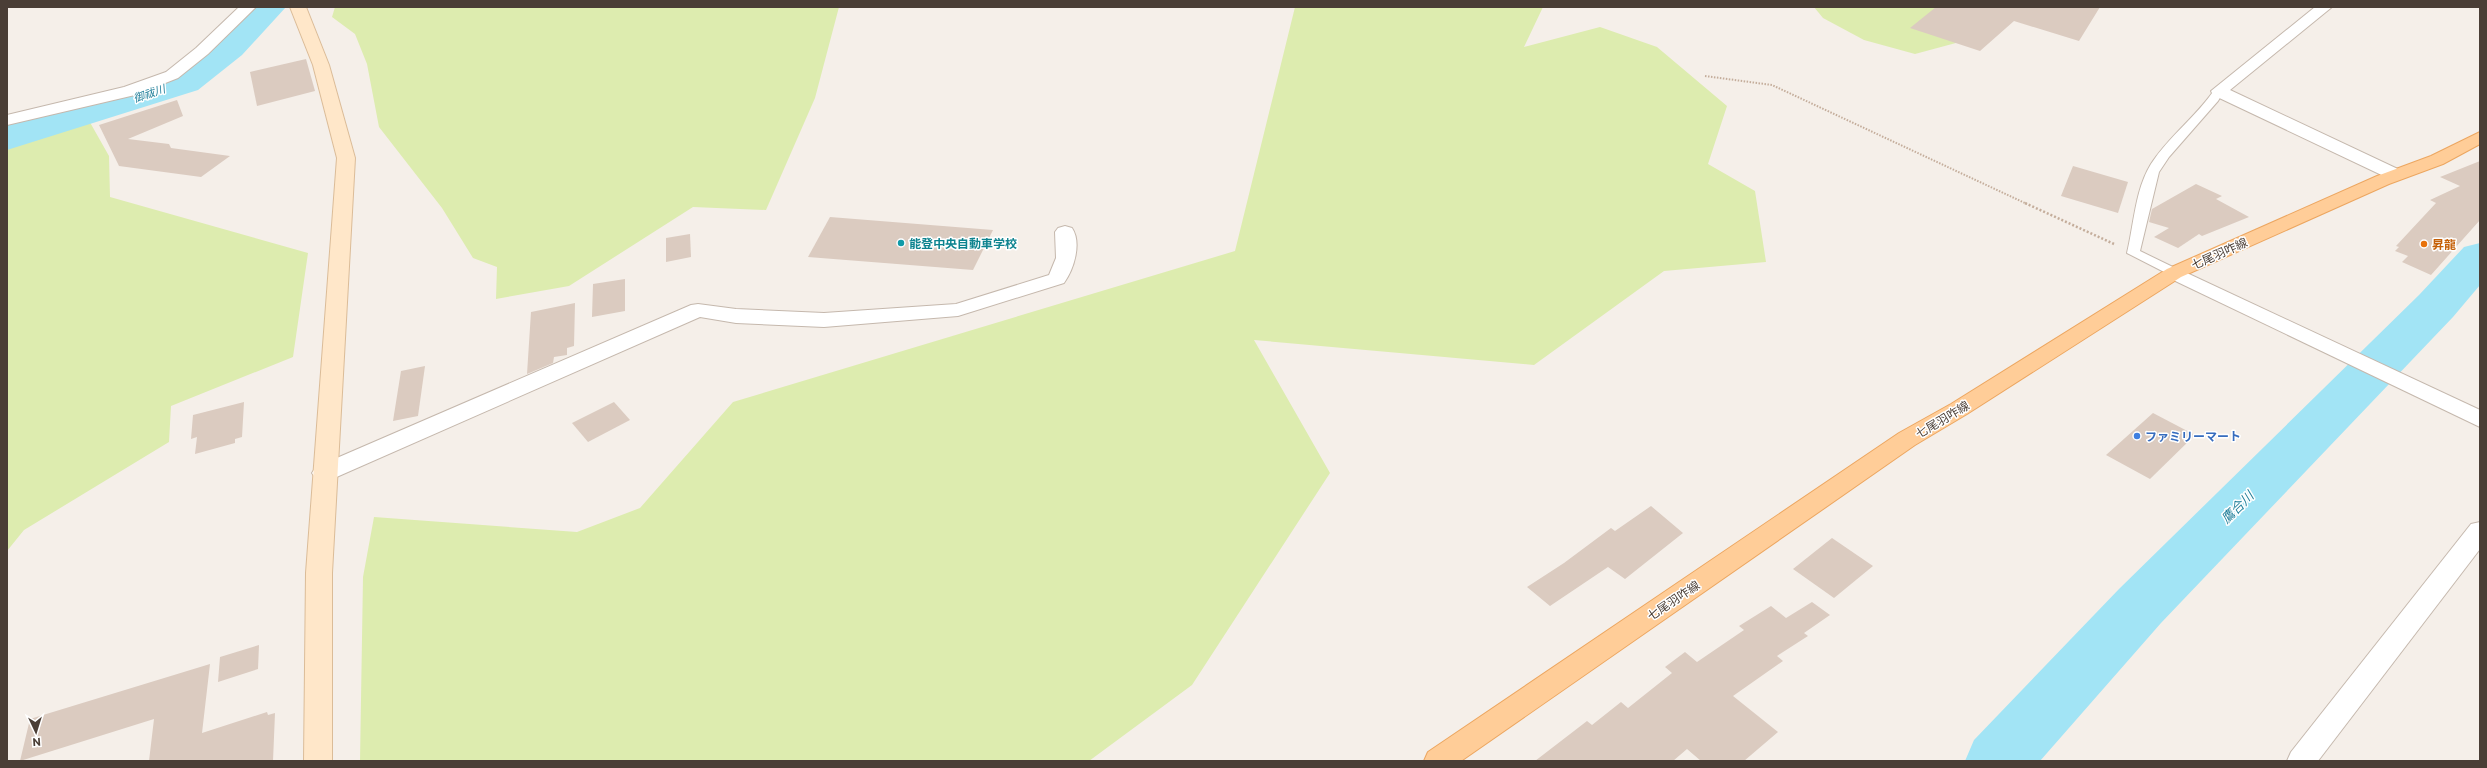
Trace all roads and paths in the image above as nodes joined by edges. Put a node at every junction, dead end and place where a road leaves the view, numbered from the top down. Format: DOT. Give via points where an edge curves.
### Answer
graph roads {
  1 [pos="248,7"];
  2 [pos="298,7"];
  3 [pos="2324,7"];
  4 [pos="1705,76"];
  5 [pos="2219,91"];
  6 [pos="7,120"];
  7 [pos="2480,137"];
  8 [pos="2396,175"];
  9 [pos="1065,232"];
  10 [pos="2133,253"];
  11 [pos="2174,273"];
  12 [pos="2480,419"];
  13 [pos="324,473"];
  14 [pos="2480,531"];
  15 [pos="318,761"];
  16 [pos="1438,761"];
  17 [pos="2301,761"];
  1 -- 6 [label="street" via="202,51 172,75 129,91"];
  2 -- 13 [label="street" via="321,65 346,158"];
  3 -- 5 [label="street"];
  4 -- 10 [label="path" via="1772,85"];
  5 -- 8 [label="street"];
  5 -- 10 [label="lane" via="2210,108 2178,138 2156,165"];
  7 -- 8 [label="main road, 七尾羽咋線" via="2437,160"];
  8 -- 11 [label="main road, 七尾羽咋線"];
  9 -- 13 [label="street" via="1066,258 1056,279 958,310 824,320 736,316 698,310"];
  10 -- 11 [label="lane"];
  11 -- 12 [label="street"];
  11 -- 16 [label="main road, 七尾羽咋線" via="1907,439"];
  13 -- 15 [label="street" via="319,573"];
  14 -- 17 [label="street"];
}
